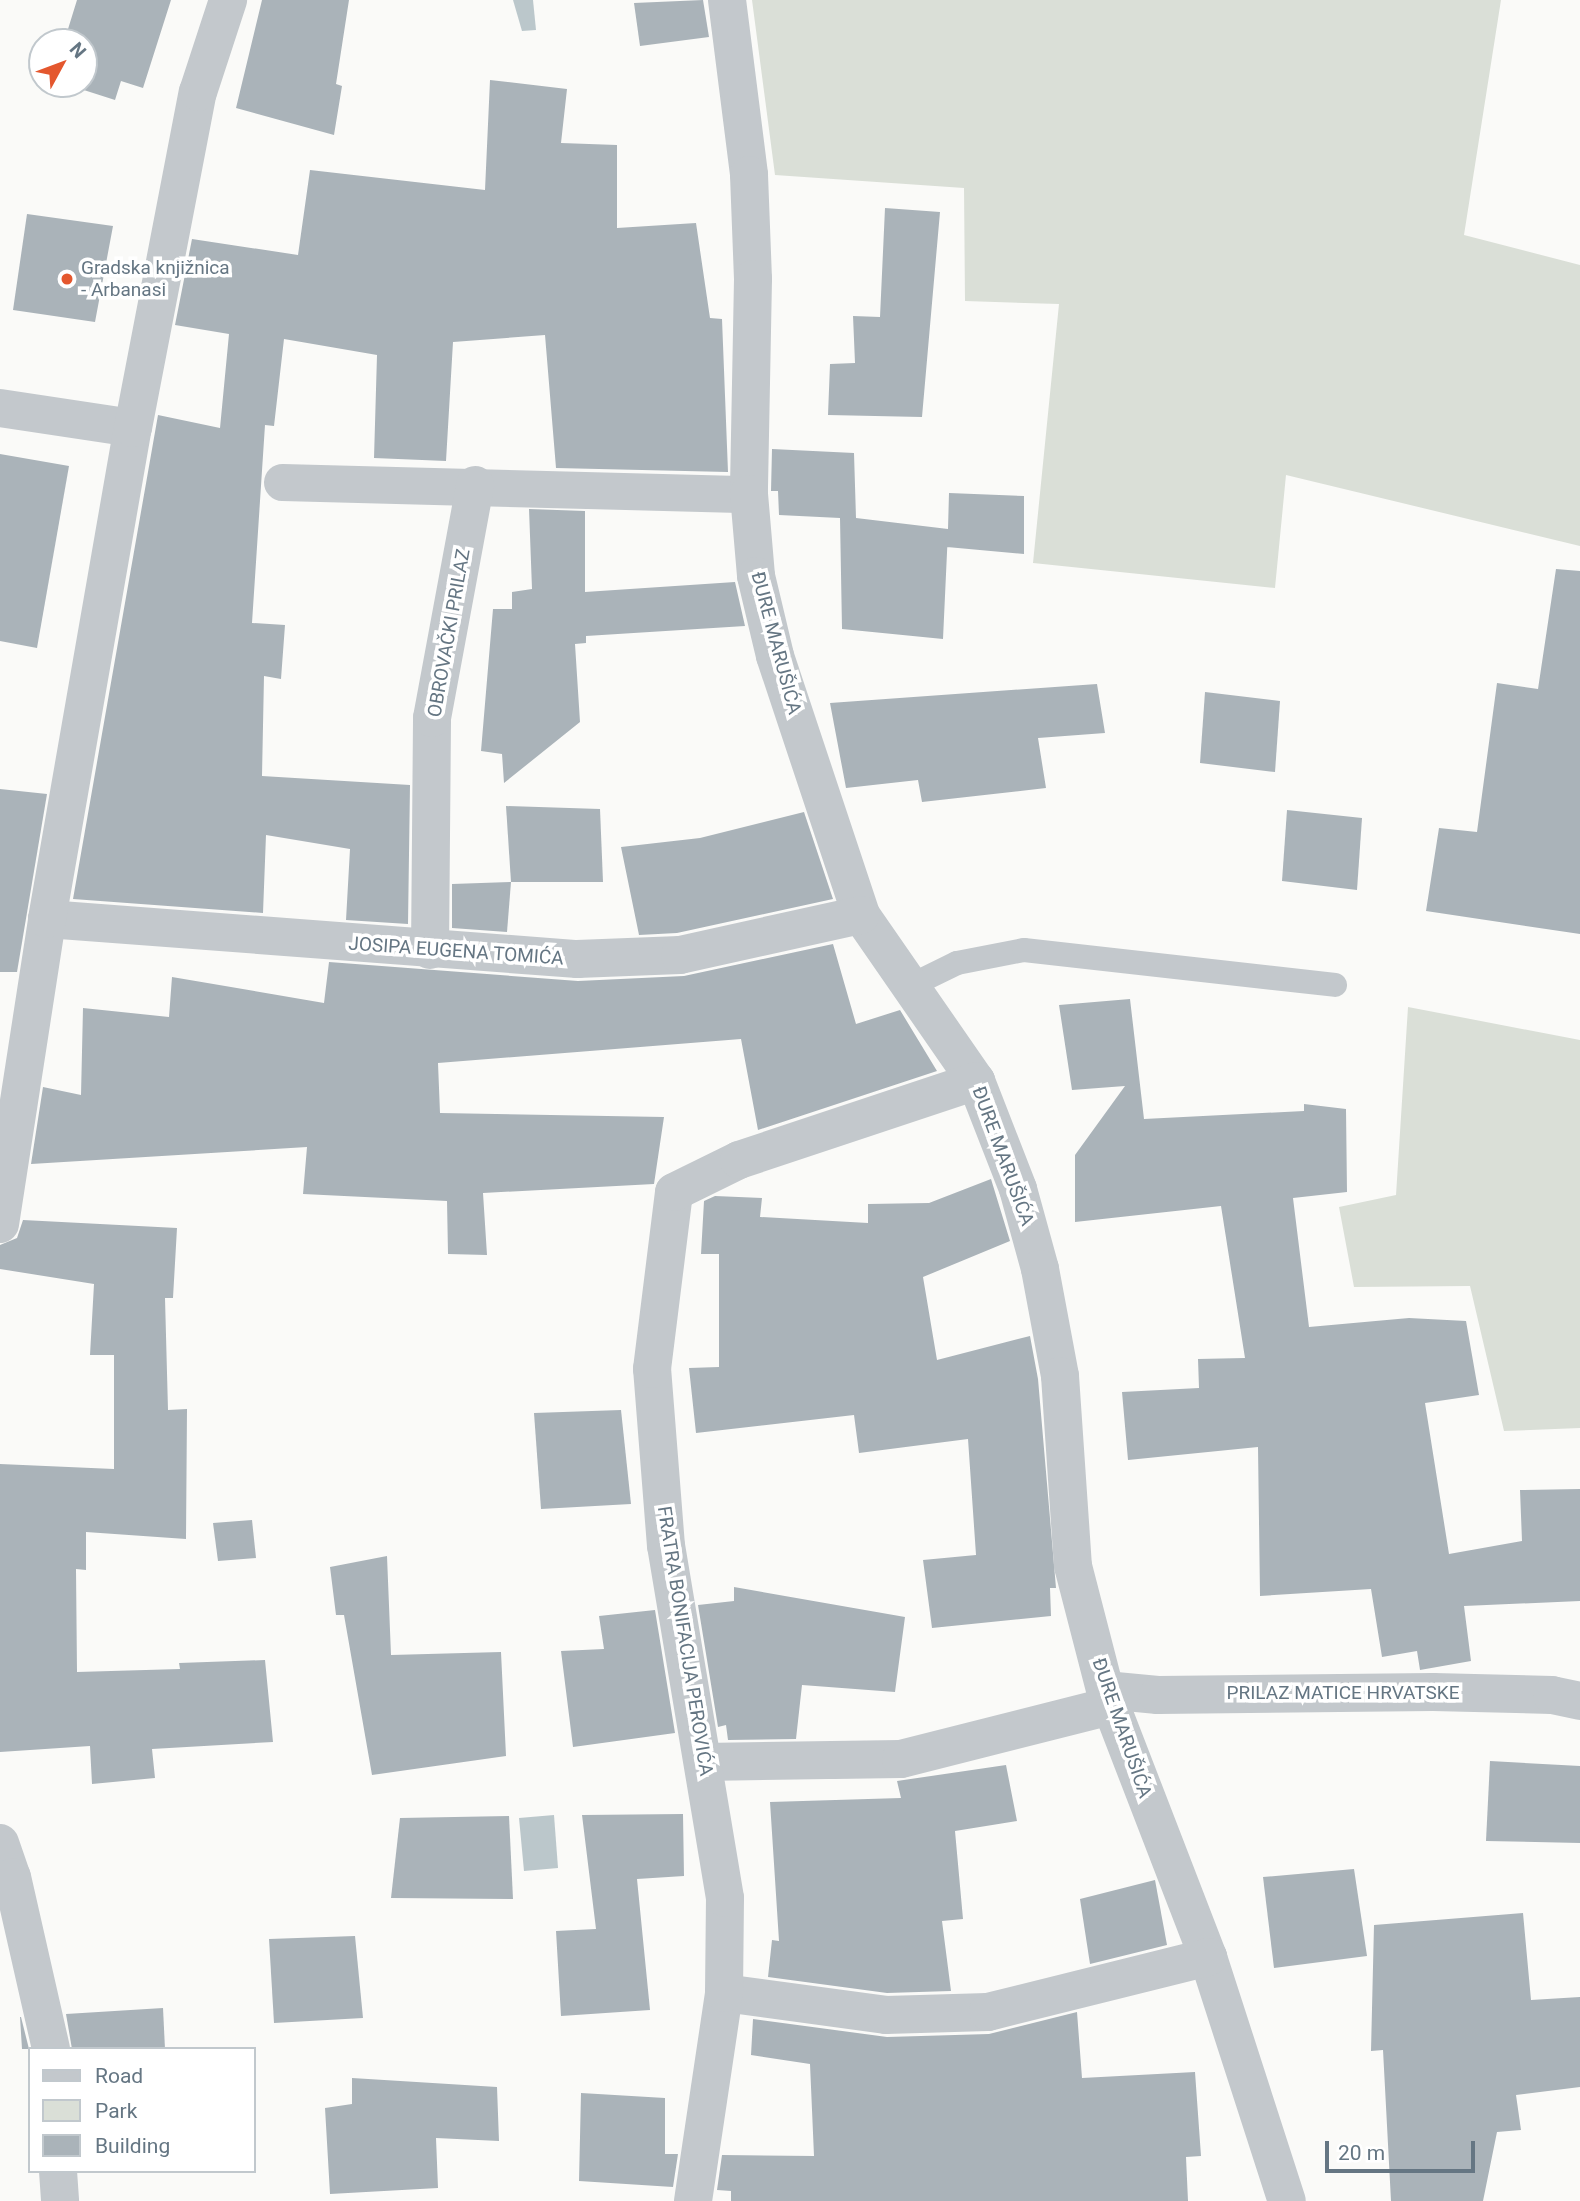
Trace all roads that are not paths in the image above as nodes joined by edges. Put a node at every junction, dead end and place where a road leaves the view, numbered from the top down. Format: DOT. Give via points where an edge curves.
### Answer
graph roads {
  1 [pos="228,0"];
  2 [pos="727,0"];
  3 [pos="0,408"];
  4 [pos="133,428"];
  5 [pos="282,482"];
  6 [pos="475,485"];
  7 [pos="749,494"];
  8 [pos="861,915"];
  9 [pos="47,919"];
  10 [pos="430,950"];
  11 [pos="1335,985"];
  12 [pos="909,986"];
  13 [pos="976,1081"];
  14 [pos="0,1224"];
  15 [pos="1107,1698"];
  16 [pos="1580,1701"];
  17 [pos="704,1762"];
  18 [pos="0,1843"];
  19 [pos="1208,1957"];
  20 [pos="724,1993"];
  21 [pos="51,2047"];
  22 [pos="58,2173"];
  23 [pos="60,2201"];
  24 [pos="693,2201"];
  25 [pos="1287,2201"];
  1 -- 4 [label="street" via="198,92"];
  2 -- 7 [label="street, ĐURE MARUŠIĆA" via="749,175 753,279"];
  3 -- 4 [label="street"];
  4 -- 9 [label="street"];
  5 -- 6 [label="street"];
  6 -- 7 [label="street"];
  6 -- 10 [label="street, OBROVAČKI PRILAZ" via="432,718"];
  7 -- 8 [label="street, ĐURE MARUŠIĆA" via="756,576 775,656"];
  8 -- 10 [label="street, JOSIPA EUGENA TOMIĆA" via="680,955 576,959"];
  8 -- 12 [label="street, ĐURE MARUŠIĆA"];
  9 -- 10 [label="street, JOSIPA EUGENA TOMIĆA"];
  9 -- 14 [label="street"];
  11 -- 12 [label="lane" via="1024,950 957,963"];
  12 -- 13 [label="street, ĐURE MARUŠIĆA"];
  13 -- 15 [label="street, ĐURE MARUŠIĆA" via="1018,1189 1040,1269 1060,1376 1073,1566"];
  13 -- 17 [label="street, FRATRA BONIFACIJA PEROVIĆA" via="739,1160 674,1192 652,1369 666,1546"];
  15 -- 16 [label="street, PRILAZ MATICE HRVATSKE" via="1433,1692 1552,1695"];
  15 -- 17 [label="street, PRILAZ MATICE HRVATSKE" via="901,1759"];
  15 -- 19 [label="street, ĐURE MARUŠIĆA"];
  17 -- 20 [label="street, FRATRA BONIFACIJA PEROVIĆA" via="725,1898"];
  18 -- 21 [label="street"];
  19 -- 20 [label="street" via="988,2012 886,2015"];
  19 -- 25 [label="street, ĐURE MARUŠIĆA"];
  20 -- 24 [label="street, FRATRA BONIFACIJA PEROVIĆA"];
  22 -- 23 [label="street"];
}
